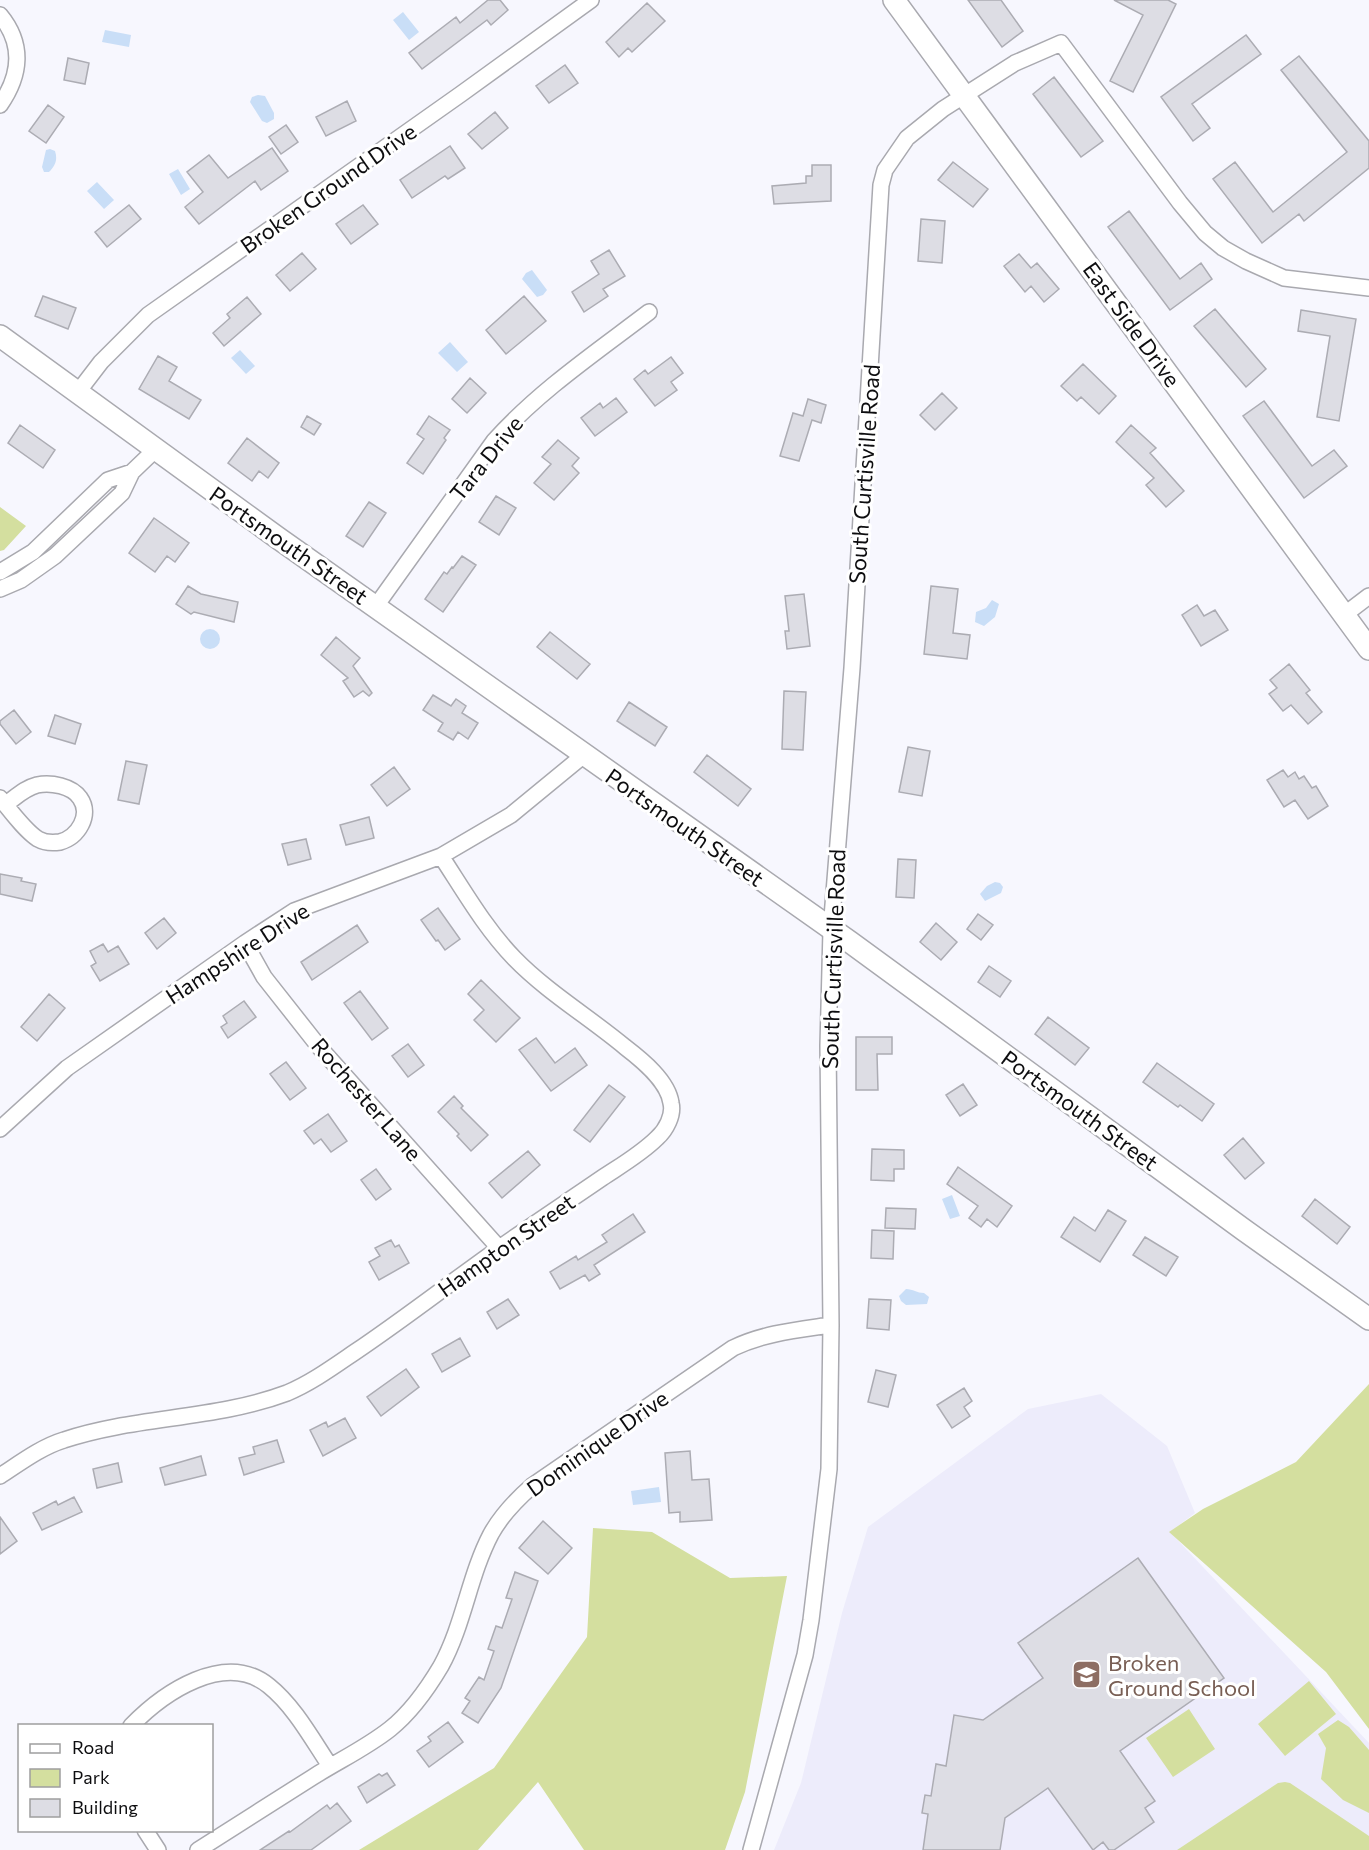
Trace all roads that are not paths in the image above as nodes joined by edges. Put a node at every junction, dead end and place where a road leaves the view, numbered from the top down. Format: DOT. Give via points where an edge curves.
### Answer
graph roads {
  1 [pos="591,0"];
  2 [pos="894,0"];
  3 [pos="0,15"];
  4 [pos="963,96"];
  5 [pos="0,105"];
  6 [pos="1369,288"];
  7 [pos="649,312"];
  8 [pos="0,336"];
  9 [pos="78,392"];
  10 [pos="156,449"];
  11 [pos="132,472"];
  12 [pos="0,572"];
  13 [pos="0,589"];
  14 [pos="1369,596"];
  15 [pos="376,606"];
  16 [pos="1344,615"];
  17 [pos="1369,649"];
  18 [pos="584,755"];
  19 [pos="3,801"];
  20 [pos="441,856"];
  21 [pos="831,930"];
  22 [pos="245,943"];
  23 [pos="0,1129"];
  24 [pos="499,1248"];
  25 [pos="1369,1319"];
  26 [pos="831,1325"];
  27 [pos="0,1476"];
  28 [pos="132,1724"];
  29 [pos="330,1766"];
  30 [pos="146,1832"];
  31 [pos="158,1850"];
  32 [pos="198,1850"];
  33 [pos="751,1850"];
  1 -- 9 [label="street, Broken Ground Drive" via="148,315 101,362"];
  2 -- 4 [label="street, East Side Drive"];
  3 -- 5 [label="street" via="14,39 17,66 9,93"];
  4 -- 6 [label="street, South Curtisville Road" via="1015,63 1061,43 1194,221 1223,248 1284,278"];
  4 -- 16 [label="street, East Side Drive"];
  4 -- 21 [label="street, South Curtisville Road" via="907,138 885,170 881,184 852,668"];
  7 -- 15 [label="street, Tara Drive" via="548,388 509,424"];
  8 -- 9 [label="street, Portsmouth Street"];
  9 -- 10 [label="street, Portsmouth Street"];
  10 -- 11 [label="street"];
  10 -- 15 [label="street, Portsmouth Street"];
  11 -- 12 [label="street" via="108,480 33,552"];
  11 -- 13 [label="street" via="122,493 55,556"];
  14 -- 16 [label="street"];
  15 -- 18 [label="street, Portsmouth Street"];
  16 -- 17 [label="street, East Side Drive"];
  18 -- 20 [label="street, Hampshire Drive" via="511,815"];
  18 -- 21 [label="street, Portsmouth Street"];
  19 -- 19 [label="street" via="30,832 47,842 57,843 75,834 84,817 80,798 54,785 36,786"];
  20 -- 22 [label="street, Hampshire Drive" via="294,911"];
  20 -- 24 [label="street, Hampton Street" via="514,958 643,1061 666,1088 672,1105 669,1123 658,1137"];
  21 -- 25 [label="street, Portsmouth Street"];
  21 -- 26 [label="street, South Curtisville Road"];
  22 -- 23 [label="street, Hampshire Drive" via="67,1068"];
  22 -- 24 [label="street, Rochester Lane" via="264,977 320,1048"];
  24 -- 27 [label="street, Hampton Street" via="367,1344 290,1392 208,1413 62,1440"];
  26 -- 29 [label="street, Dominique Drive" via="769,1334 733,1348 532,1486 492,1533 453,1641 427,1688 392,1728"];
  26 -- 33 [label="street, South Curtisville Road" via="829,1469 811,1620"];
  28 -- 29 [label="street" via="189,1682 228,1671 248,1674 282,1698"];
  29 -- 32 [label="street, Dominique Drive"];
  30 -- 31 [label="street"];
}
